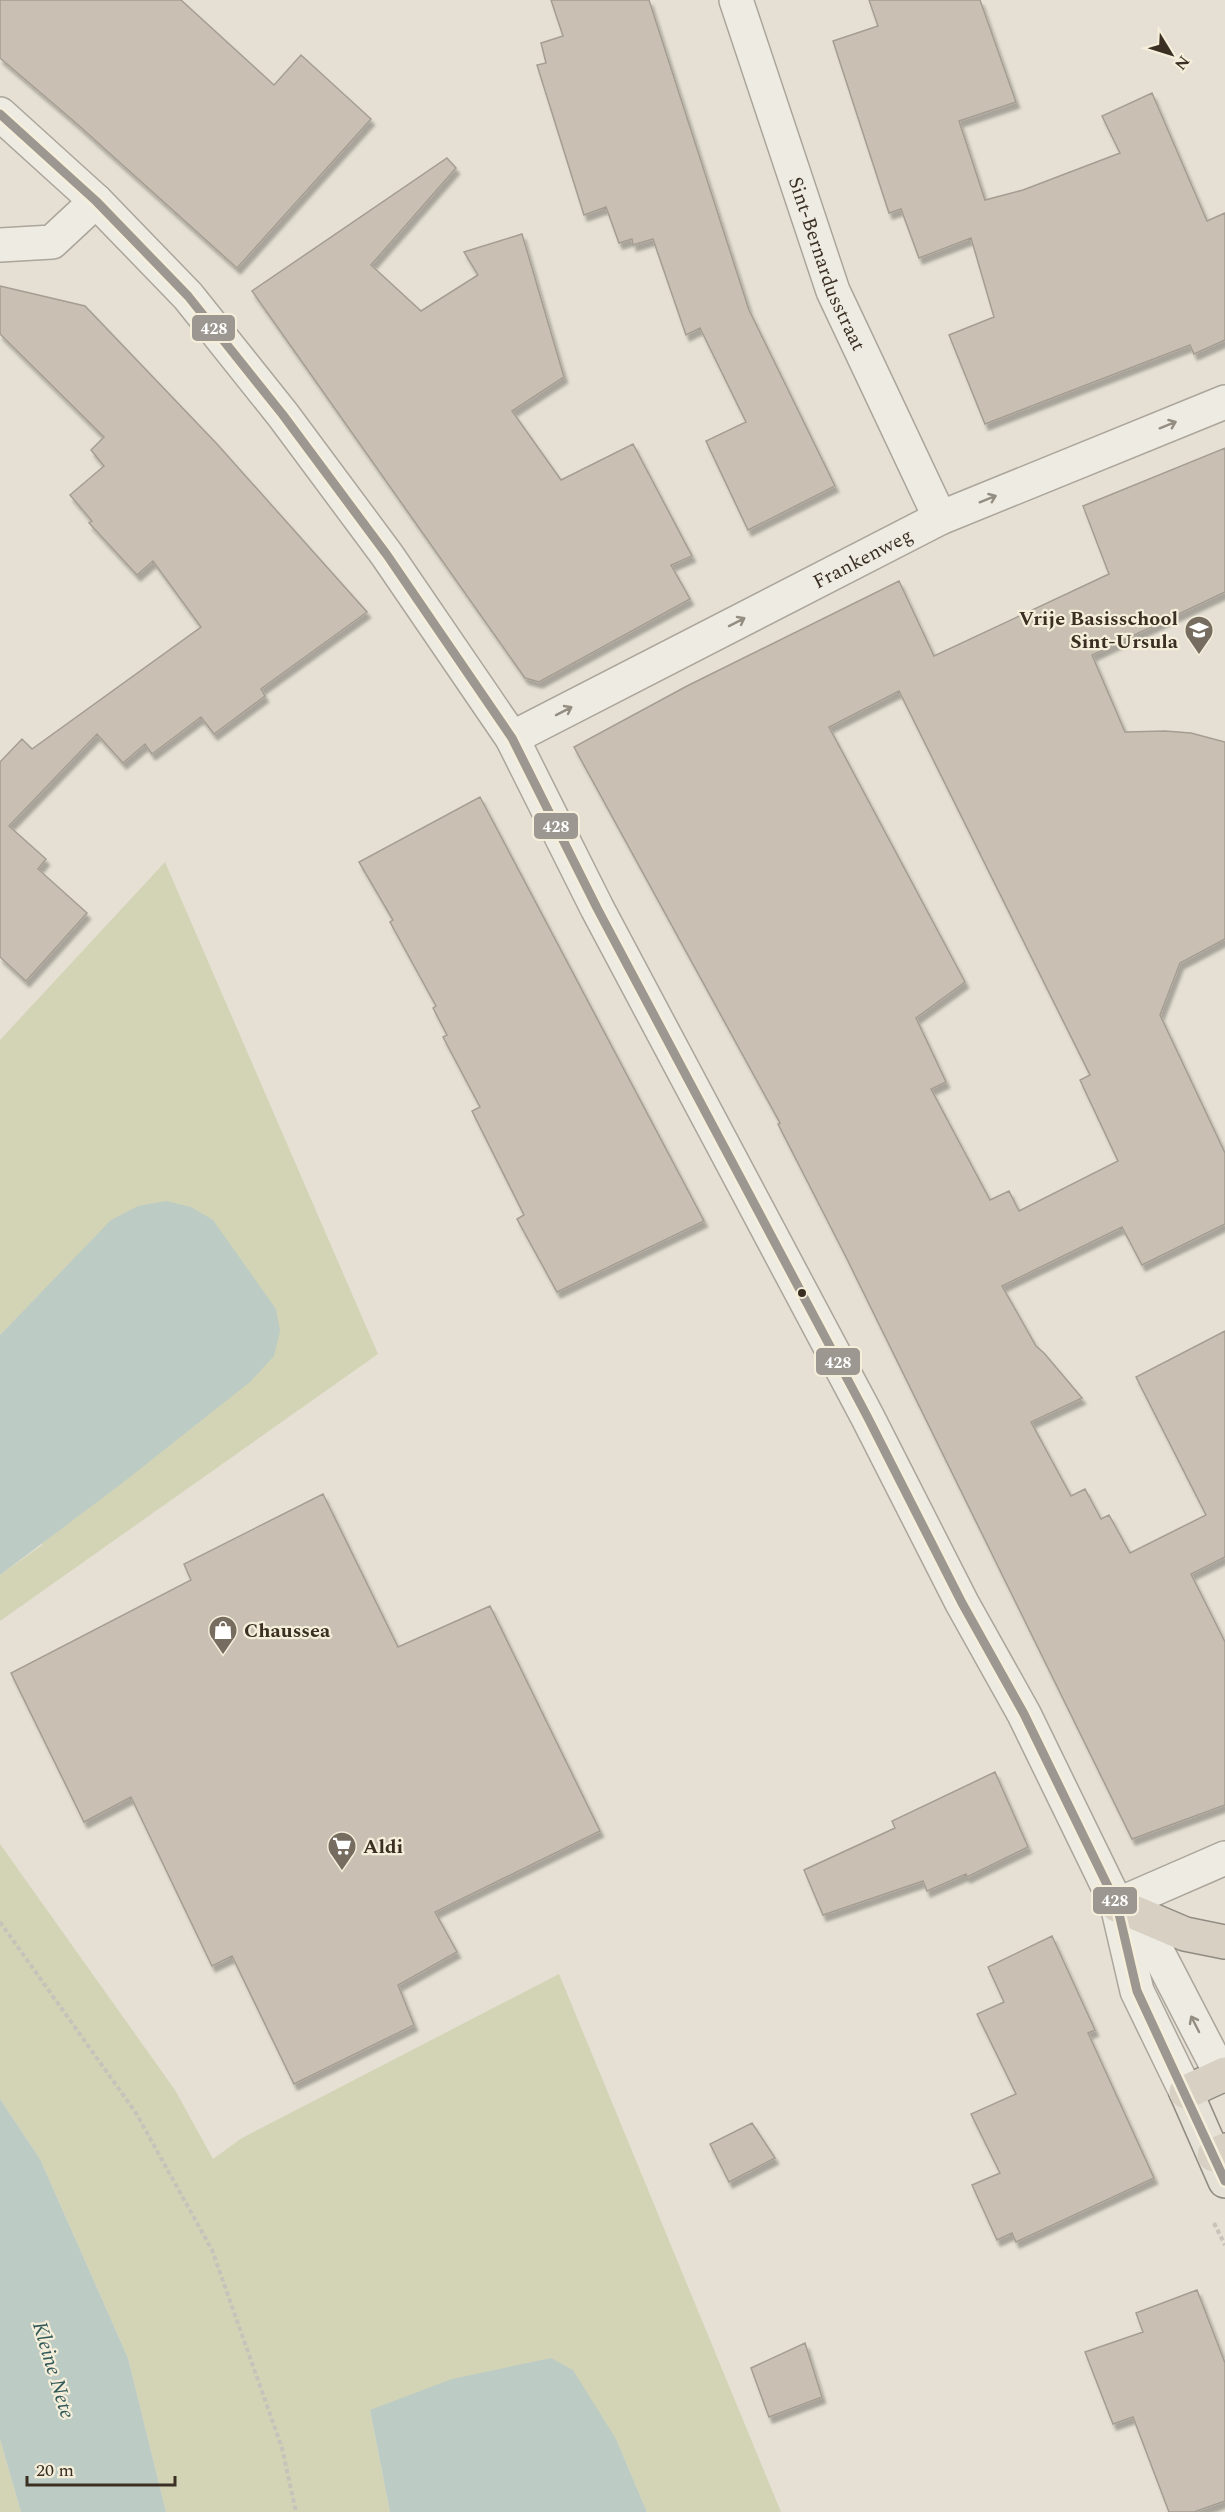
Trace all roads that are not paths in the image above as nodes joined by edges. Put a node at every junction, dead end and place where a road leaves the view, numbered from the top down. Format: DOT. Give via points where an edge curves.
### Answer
graph roads {
  1 [pos="736,0"];
  2 [pos="0,114"];
  3 [pos="96,201"];
  4 [pos="0,245"];
  5 [pos="1225,402"];
  6 [pos="940,518"];
  7 [pos="512,738"];
  8 [pos="1225,1858"];
  9 [pos="1117,1905"];
  10 [pos="1225,1942"];
  11 [pos="1224,2077"];
  12 [pos="1186,2092"];
  13 [pos="1221,2162"];
  1 -- 6 [label="street, Sint-Bernardusstraat" via="833,291"];
  2 -- 3 [label="street"];
  3 -- 4 [label="street" via="52,242"];
  3 -- 7 [label="street" via="188,296 284,415 387,555"];
  6 -- 5 [label="street, Frankenweg, one-way"];
  7 -- 6 [label="street, Frankenweg, one-way"];
  7 -- 9 [label="street" via="603,919 1024,1714"];
  8 -- 9 [label="street"];
  9 -- 10 [label="highway" via="1185,1934"];
  11 -- 9 [label="street, one-way" via="1153,1943"];
  9 -- 12 [label="street" via="1137,1991"];
  11 -- 12 [label="highway"];
  12 -- 13 [label="main road"];
}
